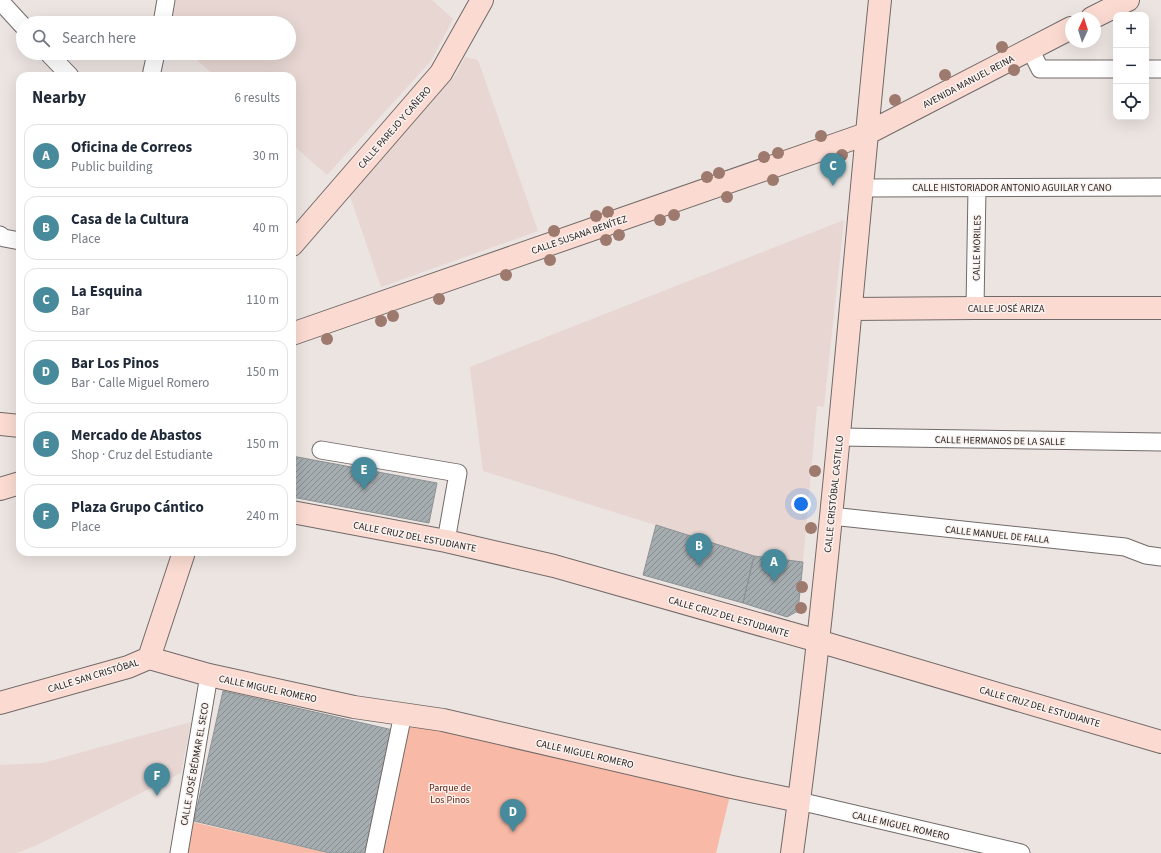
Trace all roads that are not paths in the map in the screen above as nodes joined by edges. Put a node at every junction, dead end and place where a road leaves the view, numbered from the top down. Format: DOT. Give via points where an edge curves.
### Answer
graph roads {
  1 [pos="166,0"];
  2 [pos="482,0"];
  3 [pos="880,0"];
  4 [pos="1128,0"];
  5 [pos="3,4"];
  6 [pos="1101,14"];
  7 [pos="163,16"];
  8 [pos="16,18"];
  9 [pos="1065,31"];
  10 [pos="1030,49"];
  11 [pos="55,60"];
  12 [pos="154,60"];
  13 [pos="1113,69"];
  14 [pos="1149,69"];
  15 [pos="1161,69"];
  16 [pos="66,72"];
  17 [pos="152,72"];
  18 [pos="866,134"];
  19 [pos="1161,186"];
  20 [pos="862,188"];
  21 [pos="977,188"];
  22 [pos="0,235"];
  23 [pos="16,240"];
  24 [pos="296,240"];
  25 [pos="975,308"];
  26 [pos="1161,308"];
  27 [pos="851,309"];
  28 [pos="296,333"];
  29 [pos="0,424"];
  30 [pos="16,426"];
  31 [pos="839,437"];
  32 [pos="1161,442"];
  33 [pos="321,450"];
  34 [pos="16,484"];
  35 [pos="0,489"];
  36 [pos="296,513"];
  37 [pos="831,516"];
  38 [pos="446,541"];
  39 [pos="183,556"];
  40 [pos="1161,557"];
  41 [pos="818,641"];
  42 [pos="149,658"];
  43 [pos="209,675"];
  44 [pos="0,703"];
  45 [pos="403,714"];
  46 [pos="1161,742"];
  47 [pos="799,801"];
  48 [pos="179,853"];
  49 [pos="374,853"];
  50 [pos="792,853"];
  51 [pos="1021,853"];
  1 -- 7 [label="street"];
  2 -- 24 [label="street, CALLE PAREJO Y CAÑERO" via="441,73"];
  3 -- 18 [label="street, CALLE CRISTÓBAL CASTILLO"];
  4 -- 6 [label="street"];
  5 -- 8 [label="street"];
  9 -- 10 [label="street, AVENIDA MANUEL REINA"];
  10 -- 13 [label="street" via="1040,69"];
  10 -- 18 [label="street, AVENIDA MANUEL REINA"];
  11 -- 16 [label="street"];
  12 -- 17 [label="street"];
  14 -- 15 [label="street"];
  18 -- 20 [label="street, CALLE CRISTÓBAL CASTILLO"];
  18 -- 28 [label="street, CALLE SUSANA BENÍTEZ"];
  19 -- 21 [label="street, CALLE HISTORIADOR ANTONIO AGUILAR Y CANO"];
  20 -- 21 [label="street, CALLE HISTORIADOR ANTONIO AGUILAR Y CANO"];
  20 -- 27 [label="street, CALLE CRISTÓBAL CASTILLO"];
  21 -- 25 [label="street, CALLE MORILES"];
  22 -- 23 [label="street"];
  25 -- 26 [label="street, CALLE JOSÉ ARIZA"];
  25 -- 27 [label="street, CALLE JOSÉ ARIZA"];
  27 -- 31 [label="street, CALLE CRISTÓBAL CASTILLO"];
  29 -- 30 [label="street"];
  31 -- 32 [label="street, CALLE HERMANOS DE LA SALLE"];
  31 -- 37 [label="street, CALLE CRISTÓBAL CASTILLO"];
  33 -- 38 [label="street" via="458,473"];
  34 -- 35 [label="street"];
  36 -- 38 [label="street, CALLE CRUZ DEL ESTUDIANTE"];
  37 -- 40 [label="street, CALLE MANUEL DE FALLA" via="1125,547 1146,555"];
  37 -- 41 [label="street, CALLE CRISTÓBAL CASTILLO"];
  38 -- 41 [label="street, CALLE CRUZ DEL ESTUDIANTE" via="554,566"];
  39 -- 42 [label="street, CALLE SAN CRISTÓBAL"];
  41 -- 46 [label="street, CALLE CRUZ DEL ESTUDIANTE"];
  41 -- 47 [label="street, CALLE CRISTÓBAL CASTILLO"];
  42 -- 43 [label="street, CALLE MIGUEL ROMERO"];
  42 -- 44 [label="street, CALLE SAN CRISTÓBAL" via="128,667"];
  43 -- 45 [label="street, CALLE MIGUEL ROMERO" via="354,707"];
  43 -- 48 [label="street, CALLE JOSÉ BÉDMAR EL SECO"];
  45 -- 47 [label="street, CALLE MIGUEL ROMERO" via="442,720"];
  45 -- 49 [label="street"];
  47 -- 50 [label="street, CALLE CRISTÓBAL CASTILLO"];
  47 -- 51 [label="street, CALLE MIGUEL ROMERO"];
}
